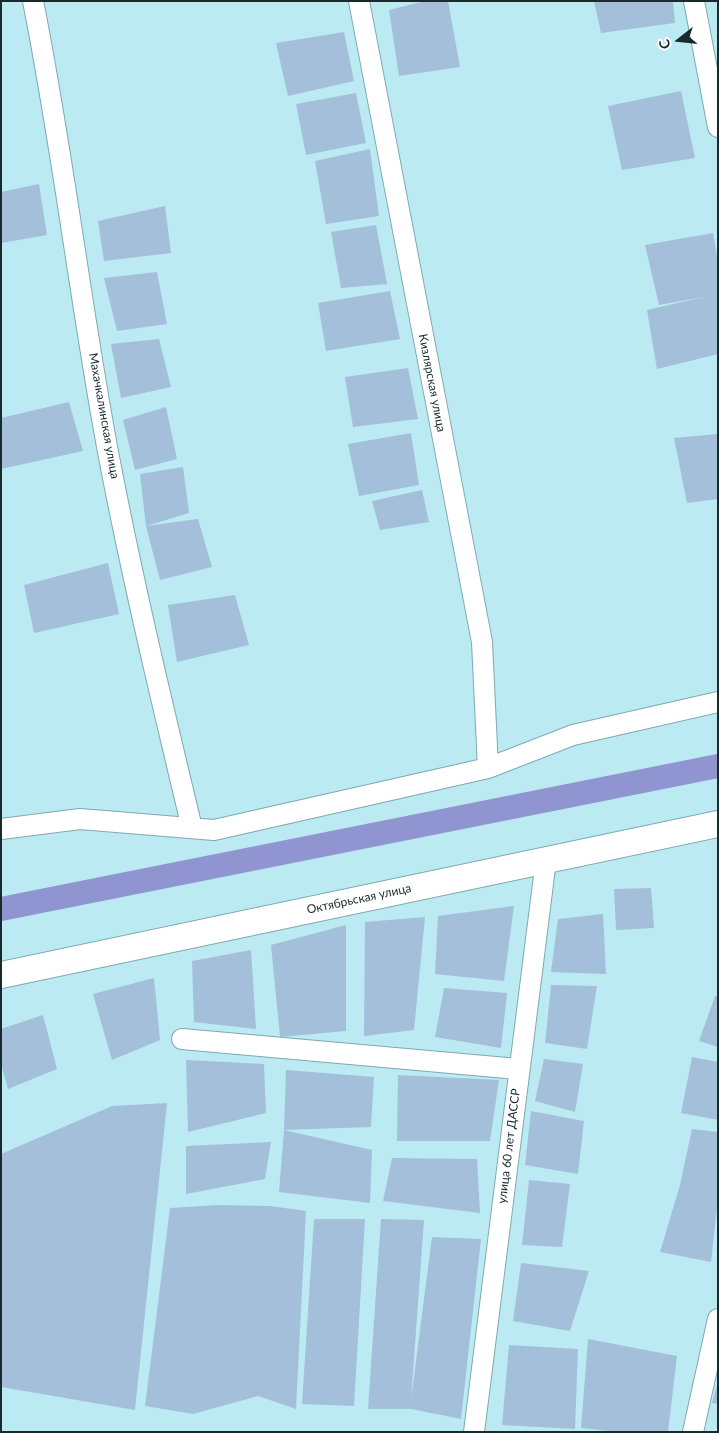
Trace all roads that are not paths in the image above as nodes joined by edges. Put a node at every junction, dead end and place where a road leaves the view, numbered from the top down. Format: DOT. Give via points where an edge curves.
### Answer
graph roads {
  1 [pos="33,1"];
  2 [pos="359,1"];
  3 [pos="694,1"];
  4 [pos="718,127"];
  5 [pos="718,702"];
  6 [pos="488,768"];
  7 [pos="718,824"];
  8 [pos="192,828"];
  9 [pos="1,829"];
  10 [pos="546,860"];
  11 [pos="1,974"];
  12 [pos="182,1038"];
  13 [pos="518,1069"];
  14 [pos="718,1319"];
  15 [pos="474,1432"];
  16 [pos="693,1432"];
  1 -- 8 [label="street, Махачкалинская улица" via="48,75 108,452"];
  2 -- 6 [label="street, Кизлярская улица" via="482,642"];
  3 -- 4 [label="street"];
  5 -- 6 [label="street" via="573,735"];
  6 -- 8 [label="street" via="214,830"];
  7 -- 10 [label="street, Октябрьская улица"];
  8 -- 9 [label="street" via="80,820"];
  10 -- 11 [label="street, Октябрьская улица"];
  10 -- 13 [label="street, улица 60 лет ДАССР"];
  12 -- 13 [label="street"];
  13 -- 15 [label="street, улица 60 лет ДАССР"];
  14 -- 16 [label="street"];
}
